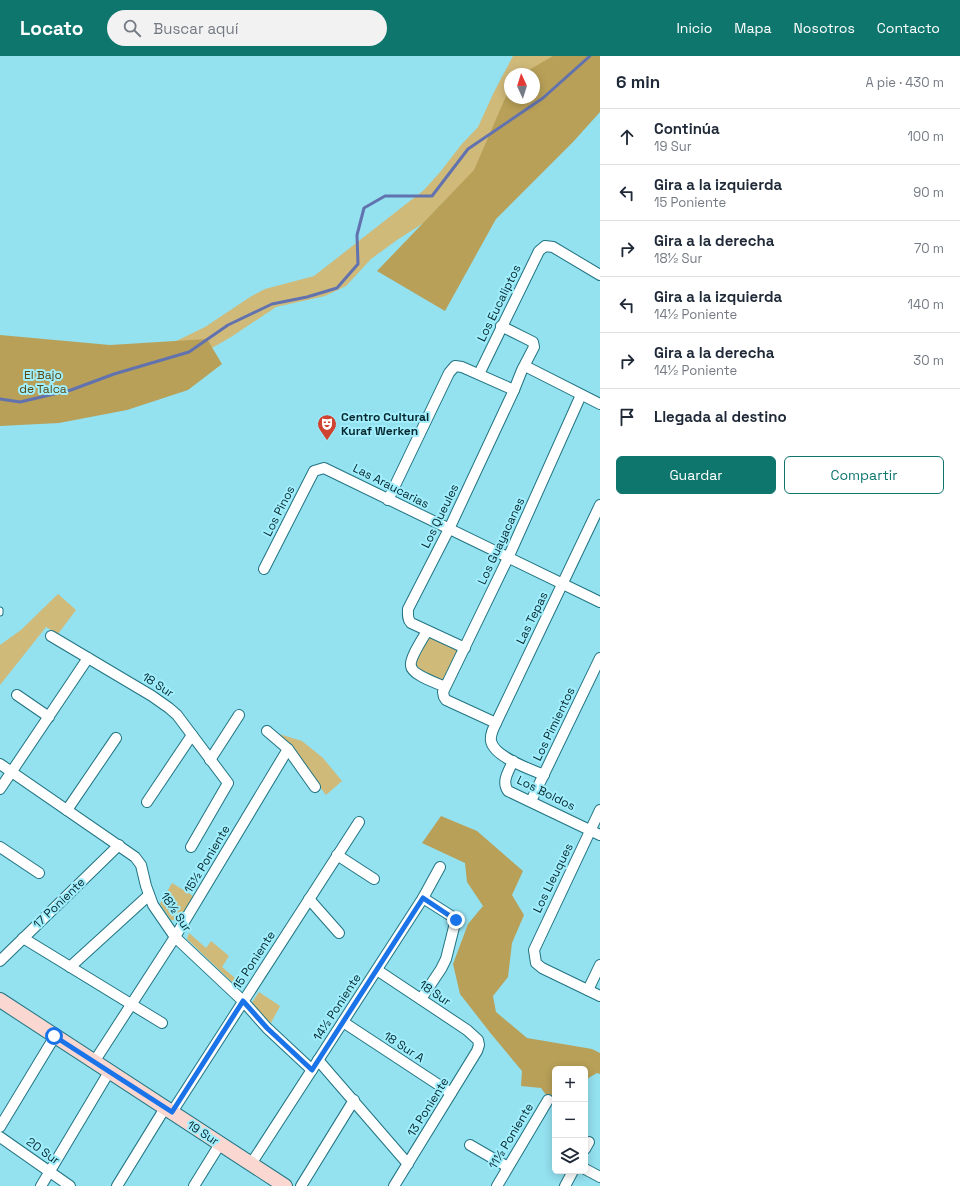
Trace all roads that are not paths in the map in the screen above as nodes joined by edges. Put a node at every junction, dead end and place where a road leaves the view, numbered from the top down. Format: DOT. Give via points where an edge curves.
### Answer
graph roads {
  1 [pos="600,275"];
  2 [pos="501,326"];
  3 [pos="525,366"];
  4 [pos="479,374"];
  5 [pos="514,390"];
  6 [pos="581,395"];
  7 [pos="600,404"];
  8 [pos="321,468"];
  9 [pos="388,500"];
  10 [pos="600,505"];
  11 [pos="449,529"];
  12 [pos="508,558"];
  13 [pos="264,569"];
  14 [pos="562,584"];
  15 [pos="600,602"];
  16 [pos="0,610"];
  17 [pos="0,613"];
  18 [pos="427,631"];
  19 [pos="51,636"];
  20 [pos="465,648"];
  21 [pos="88,658"];
  22 [pos="600,658"];
  23 [pos="445,692"];
  24 [pos="17,695"];
  25 [pos="238,715"];
  26 [pos="49,717"];
  27 [pos="496,723"];
  28 [pos="267,731"];
  29 [pos="192,735"];
  30 [pos="116,738"];
  31 [pos="288,749"];
  32 [pos="210,760"];
  33 [pos="513,761"];
  34 [pos="0,764"];
  35 [pos="12,772"];
  36 [pos="544,775"];
  37 [pos="315,787"];
  38 [pos="0,789"];
  39 [pos="147,802"];
  40 [pos="531,802"];
  41 [pos="67,810"];
  42 [pos="600,810"];
  43 [pos="359,822"];
  44 [pos="590,830"];
  45 [pos="600,834"];
  46 [pos="119,845"];
  47 [pos="0,847"];
  48 [pos="191,847"];
  49 [pos="338,855"];
  50 [pos="440,867"];
  51 [pos="39,873"];
  52 [pos="374,879"];
  53 [pos="149,895"];
  54 [pos="423,898"];
  55 [pos="309,899"];
  56 [pos="339,933"];
  57 [pos="175,937"];
  58 [pos="23,938"];
  59 [pos="0,961"];
  60 [pos="600,965"];
  61 [pos="70,967"];
  62 [pos="377,970"];
  63 [pos="588,990"];
  64 [pos="600,996"];
  65 [pos="421,1000"];
  66 [pos="243,1001"];
  67 [pos="3,1003"];
  68 [pos="131,1005"];
  69 [pos="343,1022"];
  70 [pos="162,1023"];
  71 [pos="54,1036"];
  72 [pos="478,1040"];
  73 [pos="318,1060"];
  74 [pos="94,1062"];
  75 [pos="312,1070"];
  76 [pos="109,1072"];
  77 [pos="451,1093"];
  78 [pos="354,1100"];
  79 [pos="548,1100"];
  80 [pos="168,1110"];
  81 [pos="0,1127"];
  82 [pos="0,1137"];
  83 [pos="220,1144"];
  84 [pos="470,1145"];
  85 [pos="250,1164"];
  86 [pos="408,1164"];
  87 [pos="508,1167"];
  88 [pos="588,1171"];
  89 [pos="50,1172"];
  90 [pos="571,1174"];
  91 [pos="600,1177"];
  92 [pos="267,1181"];
  93 [pos="41,1186"];
  94 [pos="70,1186"];
  95 [pos="117,1186"];
  96 [pos="194,1186"];
  97 [pos="285,1186"];
  98 [pos="301,1186"];
  99 [pos="394,1186"];
  100 [pos="497,1186"];
  101 [pos="565,1186"];
  1 -- 2 [label="street, Los Eucaliptos" via="553,247 545,246 539,251"];
  2 -- 3 [label="street, Los Queules" via="533,342 534,347"];
  2 -- 4 [label="street, Los Eucaliptos"];
  3 -- 5 [label="street, Los Queules"];
  3 -- 6 [label="street"];
  4 -- 5 [label="street"];
  4 -- 9 [label="street" via="455,366 448,373"];
  5 -- 11 [label="street, Los Queules"];
  6 -- 7 [label="street"];
  6 -- 12 [label="street, Los Guayacanes"];
  8 -- 9 [label="street, Las Araucarias" via="328,469"];
  8 -- 13 [label="street, Los Pinos" via="314,471"];
  9 -- 11 [label="street, Las Araucarias"];
  10 -- 14 [label="street, Las Tepas"];
  11 -- 12 [label="street, Las Araucarias"];
  11 -- 18 [label="street, Los Queules" via="408,609 409,621"];
  12 -- 14 [label="street, Las Araucarias"];
  12 -- 20 [label="street, Los Guayacanes"];
  14 -- 15 [label="street, Las Araucarias"];
  14 -- 27 [label="street, Las Tepas"];
  16 -- 17 [label="lane"];
  18 -- 20 [label="street, Los Queules"];
  18 -- 23 [label="street" via="411,660 411,666 415,673"];
  19 -- 21 [label="street, 18 Sur"];
  20 -- 23 [label="street, Los Guayacanes"];
  21 -- 26 [label="street"];
  21 -- 29 [label="street, 18 Sur" via="169,708"];
  22 -- 36 [label="street, Los Pimientos"];
  23 -- 27 [label="street" via="446,700"];
  24 -- 26 [label="street"];
  25 -- 32 [label="street"];
  26 -- 35 [label="street"];
  27 -- 33 [label="street, Las Tepas" via="490,736 491,743 497,752"];
  28 -- 31 [label="street"];
  29 -- 32 [label="street, 18 Sur"];
  29 -- 39 [label="street"];
  30 -- 41 [label="street"];
  31 -- 37 [label="street"];
  31 -- 57 [label="street, 15½ Poniente"];
  32 -- 48 [label="street, 18 Sur" via="228,783"];
  33 -- 36 [label="street"];
  33 -- 40 [label="street, Los Boldos" via="505,779 505,786 508,791"];
  34 -- 35 [label="street, 18½ Sur"];
  35 -- 38 [label="street"];
  35 -- 41 [label="street, 18½ Sur"];
  36 -- 40 [label="street, Los Pimientos"];
  40 -- 44 [label="street, Los Boldos"];
  41 -- 46 [label="street, 18½ Sur"];
  42 -- 44 [label="street, Los Lleuques"];
  43 -- 49 [label="street, 15 Poniente"];
  44 -- 45 [label="street, Los Boldos"];
  44 -- 63 [label="street, Los Lleuques" via="534,950 536,963 542,968"];
  46 -- 53 [label="street, 18½ Sur" via="132,854 141,865"];
  46 -- 58 [label="street, 17 Poniente"];
  47 -- 51 [label="street"];
  49 -- 52 [label="street"];
  49 -- 55 [label="street, 15 Poniente"];
  50 -- 54 [label="street, 14½ Poniente"];
  53 -- 57 [label="street, 18½ Sur" via="158,914"];
  53 -- 61 [label="street"];
  54 -- 62 [label="street, 14½ Poniente"];
  54 -- 65 [label="street" via="456,920 446,959"];
  55 -- 56 [label="street"];
  55 -- 66 [label="street, 15 Poniente"];
  57 -- 66 [label="street, 18½ Sur"];
  57 -- 68 [label="street, 15½ Poniente"];
  58 -- 59 [label="street, 17 Poniente"];
  58 -- 61 [label="street"];
  60 -- 63 [label="street"];
  61 -- 68 [label="street"];
  62 -- 65 [label="street, 18 Sur"];
  62 -- 69 [label="street, 14½ Poniente"];
  63 -- 64 [label="street"];
  65 -- 72 [label="street, 18 Sur"];
  66 -- 75 [label="street, 18½ Sur" via="267,1028"];
  66 -- 80 [label="street, 15 Poniente"];
  67 -- 71 [label="street, 19 Sur"];
  68 -- 70 [label="street"];
  68 -- 74 [label="street, 15½ Poniente"];
  69 -- 73 [label="street, 14½ Poniente"];
  69 -- 77 [label="street, 18 Sur A"];
  71 -- 74 [label="street, 19 Sur"];
  71 -- 81 [label="street"];
  72 -- 77 [label="street, 13 Poniente" via="477,1051"];
  73 -- 75 [label="street, 14½ Poniente"];
  73 -- 78 [label="street"];
  74 -- 76 [label="street, 19 Sur"];
  75 -- 85 [label="street, 14½ Poniente"];
  76 -- 80 [label="street, 19 Sur"];
  76 -- 89 [label="street"];
  77 -- 86 [label="street, 13 Poniente"];
  78 -- 86 [label="street"];
  78 -- 98 [label="street"];
  79 -- 87 [label="street, 11½ Poniente"];
  80 -- 83 [label="street, 19 Sur"];
  80 -- 95 [label="street, 15 Poniente"];
  82 -- 89 [label="street, 20 Sur"];
  83 -- 85 [label="street, 19 Sur"];
  83 -- 96 [label="street"];
  84 -- 87 [label="street"];
  85 -- 92 [label="street, 19 Sur"];
  86 -- 99 [label="street, 13 Poniente"];
  87 -- 100 [label="street, 11½ Poniente"];
  88 -- 91 [label="street"];
  89 -- 93 [label="street"];
  89 -- 94 [label="street, 20 Sur"];
  90 -- 101 [label="street"];
  92 -- 97 [label="street, 19 Sur"];
}
